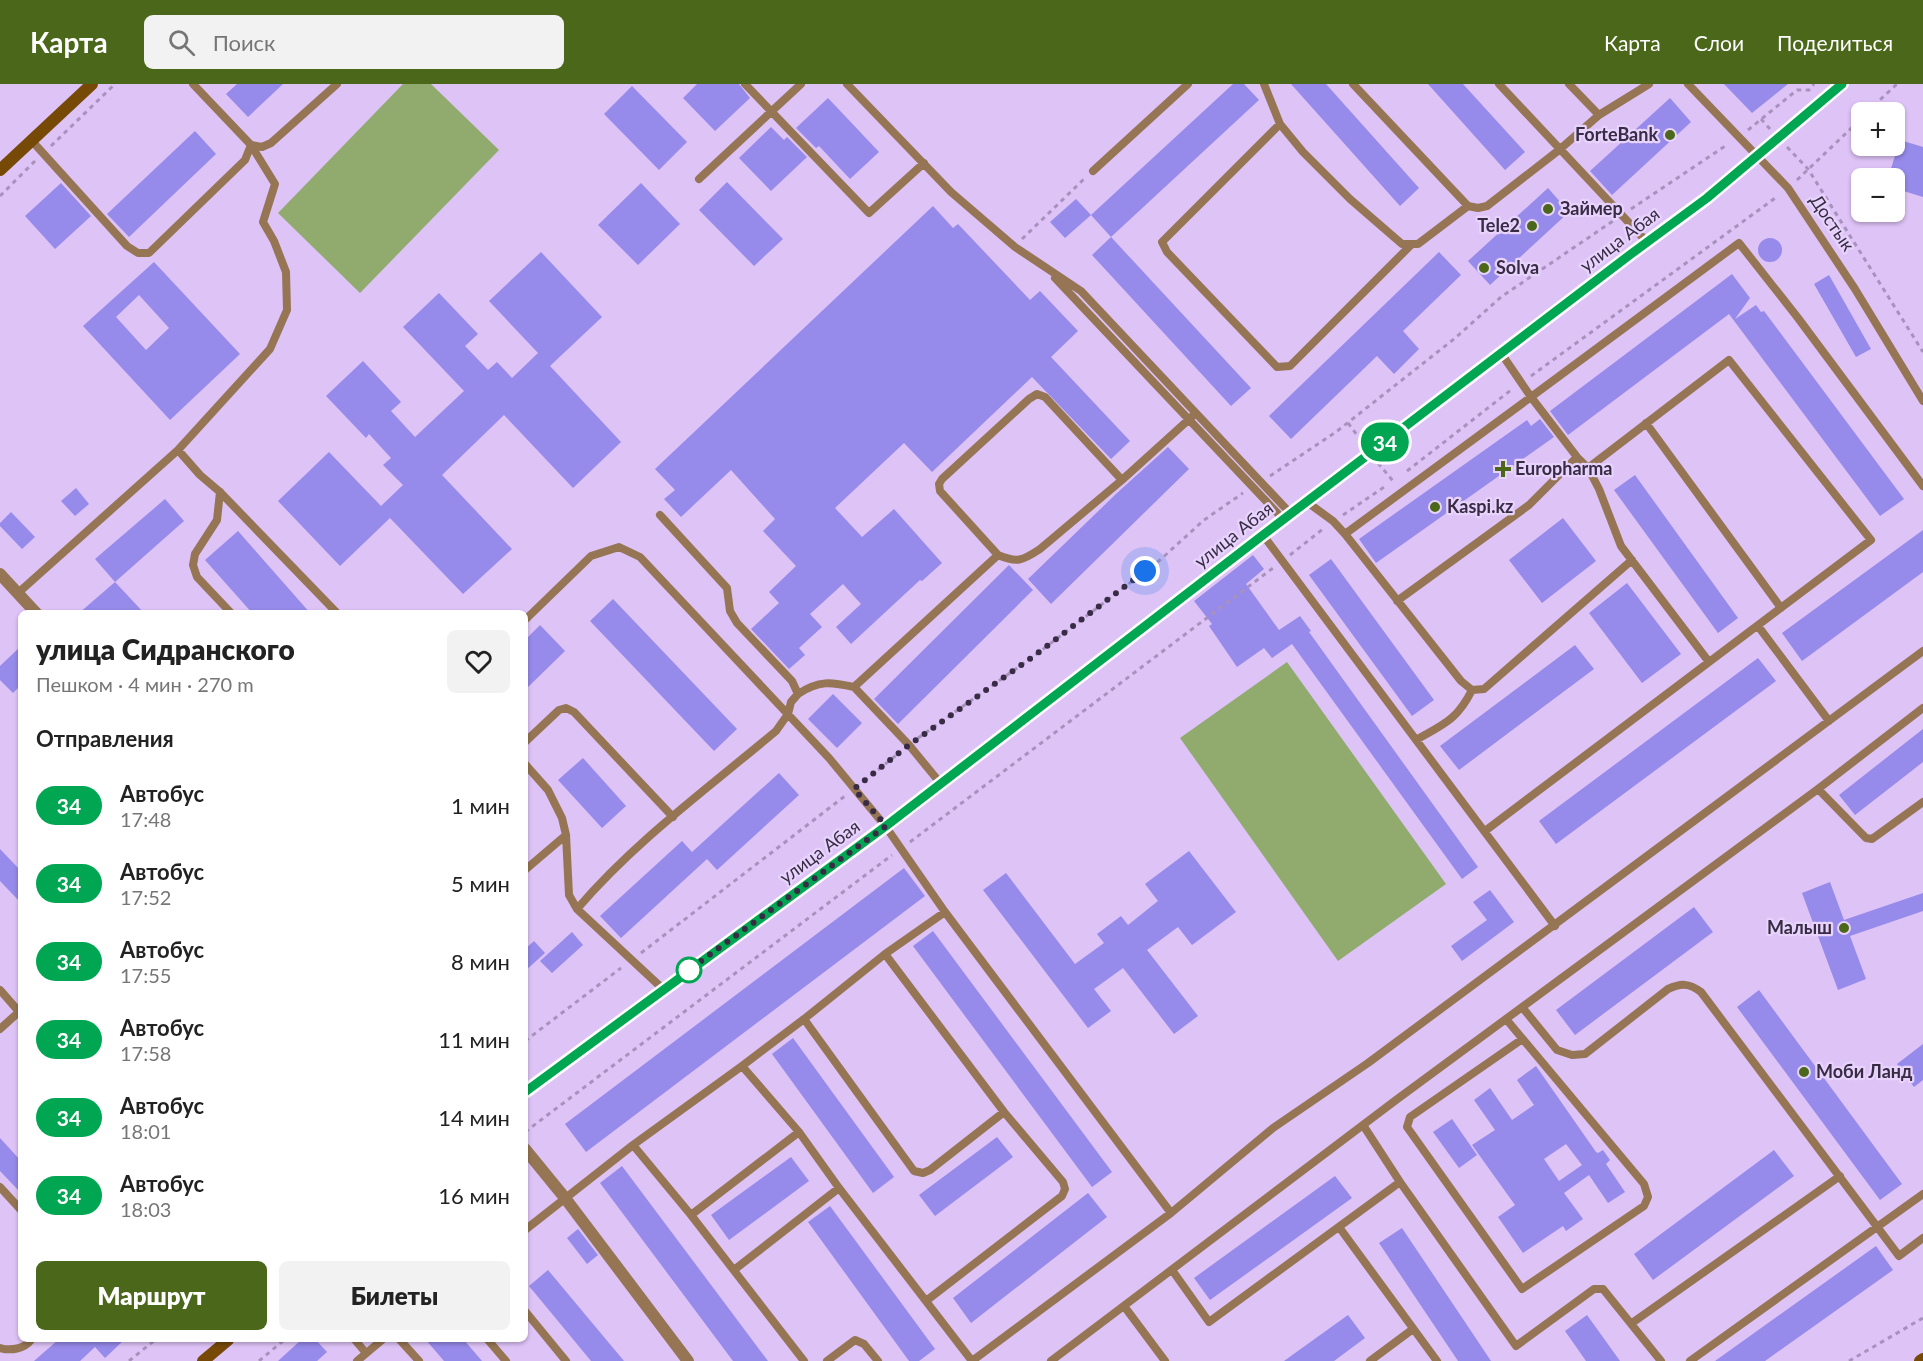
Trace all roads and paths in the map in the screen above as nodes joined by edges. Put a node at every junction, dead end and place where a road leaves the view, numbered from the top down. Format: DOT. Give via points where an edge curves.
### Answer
graph roads {
  1 [pos="92,84"];
  2 [pos="115,84"];
  3 [pos="193,84"];
  4 [pos="337,84"];
  5 [pos="746,84"];
  6 [pos="801,84"];
  7 [pos="848,84"];
  8 [pos="1188,84"];
  9 [pos="1263,84"];
  10 [pos="1353,84"];
  11 [pos="1499,84"];
  12 [pos="1569,84"];
  13 [pos="1649,84"];
  14 [pos="1814,84"];
  15 [pos="1842,84"];
  16 [pos="1897,84"];
  17 [pos="1690,85"];
  18 [pos="1878,102"];
  19 [pos="772,111"];
  20 [pos="1599,115"];
  21 [pos="1761,119"];
  22 [pos="1280,124"];
  23 [pos="1851,128"];
  24 [pos="1738,137"];
  25 [pos="1779,139"];
  26 [pos="32,141"];
  27 [pos="251,145"];
  28 [pos="1559,150"];
  29 [pos="44,153"];
  30 [pos="1758,157"];
  31 [pos="924,164"];
  32 [pos="1808,169"];
  33 [pos="0,170"];
  34 [pos="1093,171"];
  35 [pos="699,179"];
  36 [pos="1788,188"];
  37 [pos="0,196"];
  38 [pos="1468,206"];
  39 [pos="1622,216"];
  40 [pos="1647,242"];
  41 [pos="1411,245"];
  42 [pos="1015,247"];
  43 [pos="1923,352"];
  44 [pos="1501,353"];
  45 [pos="1923,379"];
  46 [pos="1521,383"];
  47 [pos="1915,387"];
  48 [pos="1531,397"];
  49 [pos="1923,401"];
  50 [pos="1193,417"];
  51 [pos="1348,423"];
  52 [pos="1646,423"];
  53 [pos="178,450"];
  54 [pos="1371,453"];
  55 [pos="1577,457"];
  56 [pos="1588,468"];
  57 [pos="1122,480"];
  58 [pos="1393,481"];
  59 [pos="1257,484"];
  60 [pos="1923,486"];
  61 [pos="220,492"];
  62 [pos="1306,502"];
  63 [pos="660,515"];
  64 [pos="1287,517"];
  65 [pos="1334,521"];
  66 [pos="1345,534"];
  67 [pos="1263,535"];
  68 [pos="998,555"];
  69 [pos="1632,560"];
  70 [pos="1282,561"];
  71 [pos="0,574"];
  72 [pos="18,593"];
  73 [pos="1397,601"];
  74 [pos="1781,608"];
  75 [pos="33,610"];
  76 [pos="228,610"];
  77 [pos="334,610"];
  78 [pos="528,617"];
  79 [pos="1758,626"];
  80 [pos="1923,651"];
  81 [pos="1709,662"];
  82 [pos="854,687"];
  83 [pos="1472,690"];
  84 [pos="798,694"];
  85 [pos="1923,708"];
  86 [pos="788,714"];
  87 [pos="1829,721"];
  88 [pos="528,739"];
  89 [pos="1416,740"];
  90 [pos="909,745"];
  91 [pos="528,767"];
  92 [pos="941,784"];
  93 [pos="854,789"];
  94 [pos="1818,789"];
  95 [pos="1923,802"];
  96 [pos="673,817"];
  97 [pos="886,826"];
  98 [pos="1485,831"];
  99 [pos="566,836"];
  100 [pos="901,848"];
  101 [pos="528,868"];
  102 [pos="577,909"];
  103 [pos="945,912"];
  104 [pos="1555,926"];
  105 [pos="885,954"];
  106 [pos="631,960"];
  107 [pos="663,989"];
  108 [pos="0,990"];
  109 [pos="1522,1007"];
  110 [pos="18,1010"];
  111 [pos="18,1014"];
  112 [pos="804,1019"];
  113 [pos="1506,1019"];
  114 [pos="0,1029"];
  115 [pos="528,1039"];
  116 [pos="1521,1040"];
  117 [pos="742,1066"];
  118 [pos="528,1090"];
  119 [pos="1004,1112"];
  120 [pos="1363,1125"];
  121 [pos="528,1130"];
  122 [pos="799,1132"];
  123 [pos="633,1145"];
  124 [pos="528,1153"];
  125 [pos="1840,1176"];
  126 [pos="1400,1182"];
  127 [pos="0,1187"];
  128 [pos="839,1188"];
  129 [pos="1923,1194"];
  130 [pos="565,1198"];
  131 [pos="18,1207"];
  132 [pos="1171,1213"];
  133 [pos="691,1215"];
  134 [pos="1878,1226"];
  135 [pos="1339,1227"];
  136 [pos="528,1228"];
  137 [pos="1923,1238"];
  138 [pos="734,1270"];
  139 [pos="1172,1270"];
  140 [pos="926,1301"];
  141 [pos="1124,1306"];
  142 [pos="528,1315"];
  143 [pos="1923,1318"];
  144 [pos="1632,1323"];
  145 [pos="1413,1329"];
  146 [pos="29,1342"];
  147 [pos="153,1342"];
  148 [pos="226,1342"];
  149 [pos="282,1342"];
  150 [pos="357,1342"];
  151 [pos="380,1342"];
  152 [pos="402,1342"];
  153 [pos="490,1342"];
  154 [pos="0,1348"];
  155 [pos="366,1353"];
  156 [pos="129,1361"];
  157 [pos="203,1361"];
  158 [pos="259,1361"];
  159 [pos="357,1361"];
  160 [pos="419,1361"];
  161 [pos="506,1361"];
  162 [pos="566,1361"];
  163 [pos="688,1361"];
  164 [pos="804,1361"];
  165 [pos="827,1361"];
  166 [pos="878,1361"];
  167 [pos="972,1361"];
  168 [pos="1051,1361"];
  169 [pos="1166,1361"];
  170 [pos="1370,1361"];
  171 [pos="1437,1361"];
  172 [pos="1661,1361"];
  173 [pos="1690,1361"];
  174 [pos="1849,1361"];
  1 -- 26 [label="street"];
  2 -- 29 [label="path"];
  3 -- 27 [label="lane"];
  4 -- 27 [label="lane" via="271,143 262,147"];
  5 -- 19 [label="lane"];
  6 -- 19 [label="lane"];
  7 -- 31 [label="lane"];
  8 -- 34 [label="lane"];
  9 -- 22 [label="lane"];
  10 -- 38 [label="lane"];
  11 -- 28 [label="lane"];
  12 -- 20 [label="lane"];
  13 -- 20 [label="lane"];
  14 -- 21 [label="path" via="1809,90 1797,90"];
  15 -- 25 [label="street, улица Абая"];
  16 -- 18 [label="path"];
  17 -- 24 [label="lane, Достык"];
  19 -- 31 [label="lane" via="869,213"];
  19 -- 35 [label="lane"];
  20 -- 28 [label="lane"];
  21 -- 24 [label="path"];
  21 -- 25 [label="path"];
  22 -- 41 [label="lane" via="1350,199 1402,244"];
  22 -- 41 [label="lane" via="1162,242 1167,252 1277,367 1290,366"];
  23 -- 32 [label="path"];
  24 -- 30 [label="lane, Достык"];
  24 -- 39 [label="path"];
  25 -- 30 [label="street, улица Абая"];
  25 -- 32 [label="path"];
  26 -- 29 [label="lane"];
  26 -- 33 [label="street"];
  27 -- 29 [label="lane" via="245,160 149,253 138,253 127,246"];
  27 -- 53 [label="lane" via="275,184 263,222 286,272 287,310 270,349"];
  28 -- 38 [label="lane" via="1487,206"];
  28 -- 39 [label="lane"];
  29 -- 37 [label="path"];
  30 -- 36 [label="lane, Достык"];
  30 -- 40 [label="street, улица Абая"];
  31 -- 42 [label="lane"];
  32 -- 36 [label="path"];
  32 -- 43 [label="path"];
  34 -- 42 [label="path"];
  36 -- 46 [label="path"];
  36 -- 47 [label="lane, Достык"];
  38 -- 41 [label="lane" via="1418,244"];
  39 -- 40 [label="lane"];
  39 -- 51 [label="path" via="1501,297"];
  40 -- 44 [label="street, улица Абая"];
  42 -- 50 [label="lane" via="1049,271"];
  44 -- 46 [label="lane"];
  44 -- 54 [label="street, улица Абая"];
  45 -- 47 [label="lane"];
  46 -- 48 [label="lane"];
  46 -- 58 [label="path"];
  47 -- 49 [label="lane, Достык"];
  48 -- 55 [label="lane"];
  48 -- 60 [label="lane" via="1738,243"];
  48 -- 66 [label="lane"];
  50 -- 57 [label="lane"];
  50 -- 59 [label="lane"];
  51 -- 54 [label="path"];
  51 -- 59 [label="path"];
  52 -- 56 [label="lane"];
  52 -- 74 [label="lane"];
  52 -- 74 [label="lane" via="1729,360 1871,540"];
  53 -- 61 [label="lane"];
  53 -- 72 [label="lane"];
  54 -- 58 [label="path"];
  54 -- 62 [label="street, улица Абая"];
  55 -- 56 [label="lane"];
  55 -- 73 [label="lane" via="1529,505"];
  56 -- 69 [label="lane" via="1621,546"];
  57 -- 68 [label="lane" via="1029,557 1012,561"];
  57 -- 68 [label="lane" via="1045,397 1037,394 939,484 940,491"];
  58 -- 65 [label="path"];
  59 -- 64 [label="lane"];
  59 -- 90 [label="path" via="1204,520 1160,560 1034,656"];
  61 -- 76 [label="lane" via="217,520 195,554 193,565 197,577"];
  61 -- 77 [label="lane"];
  62 -- 64 [label="street, улица Абая"];
  62 -- 65 [label="lane"];
  63 -- 84 [label="lane" via="727,588 730,611 737,623 792,681"];
  64 -- 67 [label="street, улица Абая"];
  65 -- 66 [label="lane"];
  65 -- 70 [label="path"];
  66 -- 73 [label="lane"];
  67 -- 70 [label="lane"];
  67 -- 92 [label="street, улица Абая"];
  68 -- 82 [label="lane"];
  69 -- 81 [label="lane"];
  69 -- 83 [label="lane" via="1484,689"];
  70 -- 89 [label="lane"];
  70 -- 100 [label="path"];
  71 -- 72 [label="street"];
  72 -- 75 [label="street"];
  73 -- 83 [label="lane"];
  74 -- 79 [label="lane"];
  78 -- 86 [label="lane" via="591,556 619,547 640,557"];
  79 -- 81 [label="lane"];
  79 -- 87 [label="lane"];
  80 -- 87 [label="lane"];
  81 -- 98 [label="lane"];
  82 -- 84 [label="lane" via="832,682 811,685"];
  82 -- 90 [label="lane"];
  83 -- 89 [label="lane" via="1460,712"];
  84 -- 86 [label="lane"];
  85 -- 94 [label="lane"];
  86 -- 93 [label="lane"];
  86 -- 96 [label="lane" via="776,731"];
  87 -- 104 [label="lane"];
  88 -- 96 [label="lane" via="559,710 574,712"];
  89 -- 98 [label="lane"];
  90 -- 92 [label="lane"];
  90 -- 93 [label="path"];
  91 -- 99 [label="lane" via="548,790"];
  92 -- 97 [label="street, улица Абая"];
  93 -- 97 [label="lane"];
  93 -- 106 [label="path"];
  94 -- 95 [label="lane" via="1866,838 1872,839"];
  94 -- 109 [label="lane"];
  96 -- 102 [label="lane" via="601,880"];
  97 -- 100 [label="lane"];
  97 -- 107 [label="street, улица Абая"];
  98 -- 104 [label="lane"];
  99 -- 101 [label="lane"];
  99 -- 102 [label="lane" via="569,895"];
  100 -- 103 [label="lane"];
  100 -- 121 [label="path"];
  102 -- 106 [label="lane"];
  103 -- 105 [label="lane"];
  103 -- 132 [label="lane"];
  104 -- 132 [label="lane" via="1273,1128"];
  105 -- 112 [label="lane"];
  105 -- 119 [label="lane"];
  106 -- 107 [label="lane"];
  106 -- 115 [label="path"];
  107 -- 118 [label="street, улица Абая"];
  108 -- 110 [label="lane"];
  109 -- 113 [label="lane"];
  109 -- 125 [label="lane" via="1557,1050 1585,1054 1668,989 1692,985"];
  111 -- 114 [label="lane"];
  112 -- 117 [label="lane"];
  112 -- 119 [label="lane" via="914,1171 930,1170"];
  113 -- 116 [label="lane"];
  113 -- 120 [label="lane"];
  116 -- 116 [label="lane" via="1644,1184 1648,1197 1644,1206 1522,1289 1407,1127 1410,1117"];
  117 -- 122 [label="lane"];
  117 -- 123 [label="lane"];
  119 -- 140 [label="lane" via="1065,1189 1062,1196"];
  120 -- 126 [label="lane"];
  120 -- 139 [label="lane"];
  122 -- 128 [label="lane"];
  122 -- 133 [label="lane"];
  123 -- 130 [label="lane"];
  123 -- 133 [label="lane"];
  124 -- 130 [label="street"];
  125 -- 134 [label="lane"];
  125 -- 144 [label="lane"];
  126 -- 135 [label="lane"];
  126 -- 144 [label="lane" via="1516,1346 1599,1288"];
  127 -- 131 [label="lane"];
  128 -- 138 [label="lane"];
  128 -- 140 [label="lane"];
  129 -- 134 [label="lane"];
  130 -- 136 [label="lane"];
  130 -- 163 [label="street"];
  132 -- 167 [label="lane"];
  133 -- 138 [label="lane"];
  134 -- 137 [label="lane" via="1899,1256"];
  134 -- 173 [label="lane"];
  135 -- 139 [label="lane" via="1209,1322"];
  135 -- 145 [label="lane"];
  138 -- 164 [label="lane"];
  139 -- 141 [label="lane"];
  140 -- 167 [label="lane"];
  141 -- 168 [label="lane"];
  141 -- 169 [label="lane"];
  142 -- 162 [label="lane"];
  143 -- 174 [label="path"];
  144 -- 172 [label="lane"];
  145 -- 170 [label="lane"];
  145 -- 171 [label="lane"];
  146 -- 154 [label="lane" via="9,1350"];
  147 -- 156 [label="path"];
  148 -- 157 [label="street"];
  149 -- 158 [label="path"];
  150 -- 155 [label="lane"];
  151 -- 155 [label="lane"];
  152 -- 160 [label="lane"];
  153 -- 161 [label="lane"];
  155 -- 159 [label="lane"];
  165 -- 166 [label="lane" via="855,1340 864,1344"];
}
